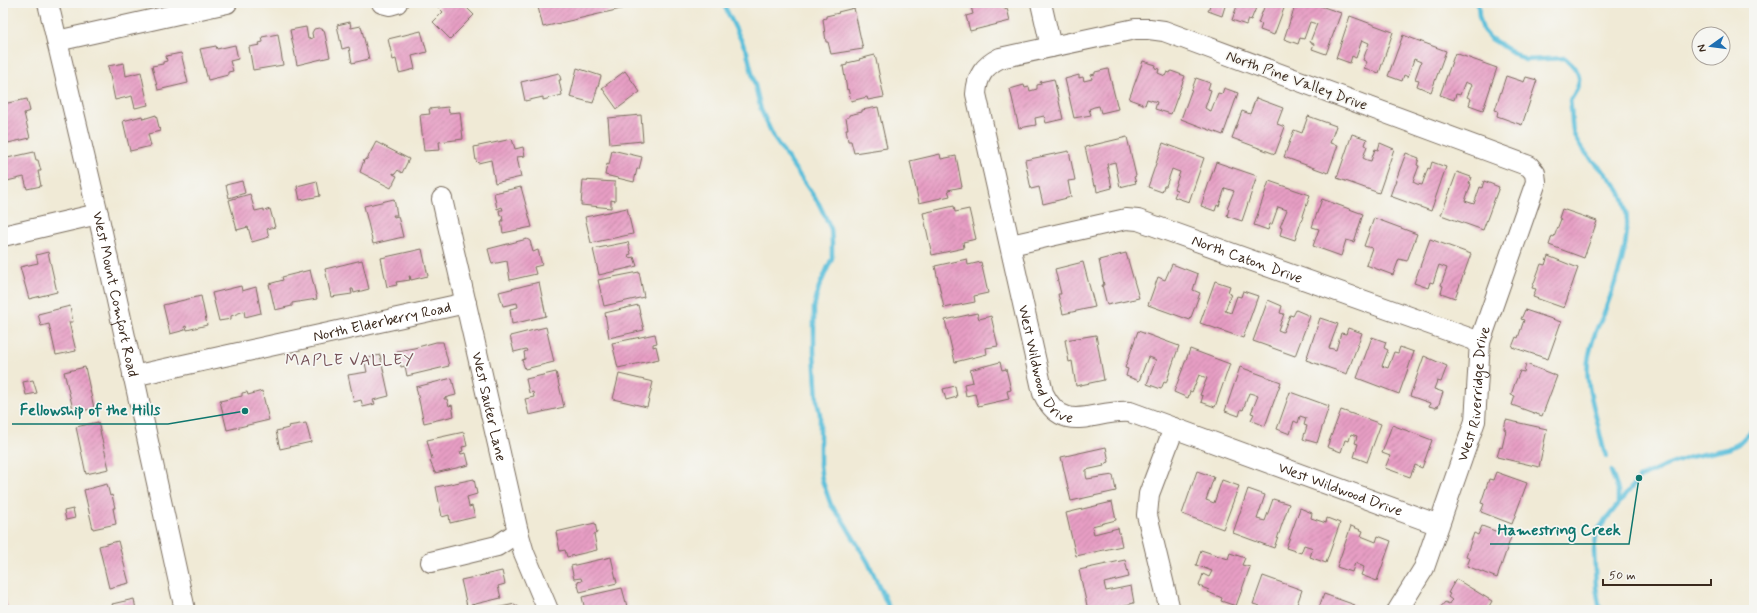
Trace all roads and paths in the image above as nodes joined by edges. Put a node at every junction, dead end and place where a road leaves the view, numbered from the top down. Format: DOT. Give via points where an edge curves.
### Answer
graph roads {
  1 [pos="48,3"];
  2 [pos="227,3"];
  3 [pos="382,3"];
  4 [pos="397,3"];
  5 [pos="1041,3"];
  6 [pos="57,41"];
  7 [pos="1051,47"];
  8 [pos="1535,173"];
  9 [pos="442,199"];
  10 [pos="98,214"];
  11 [pos="3,236"];
  12 [pos="1011,245"];
  13 [pos="466,303"];
  14 [pos="1480,342"];
  15 [pos="133,376"];
  16 [pos="1174,428"];
  17 [pos="1439,525"];
  18 [pos="518,532"];
  19 [pos="431,562"];
  20 [pos="185,610"];
  21 [pos="548,610"];
  22 [pos="1170,610"];
  23 [pos="1398,610"];
  1 -- 6 [label="street, West Mount Comfort Road"];
  2 -- 6 [label="street"];
  3 -- 4 [label="street"];
  5 -- 7 [label="street"];
  6 -- 10 [label="street, West Mount Comfort Road"];
  7 -- 8 [label="street, North Pine Valley Drive" via="1134,30 1164,32 1529,166"];
  7 -- 12 [label="street, West Wildwood Drive" via="1000,58 982,71 977,82 976,94"];
  8 -- 14 [label="street, West Riverridge Drive" via="1536,182"];
  9 -- 13 [label="street, West Sauter Lane"];
  10 -- 11 [label="street"];
  10 -- 15 [label="street, West Mount Comfort Road"];
  12 -- 14 [label="street, North Caton Drive" via="1126,219 1138,220"];
  12 -- 16 [label="street, West Wildwood Drive" via="1043,393 1055,412 1066,417 1079,418 1118,411 1130,412"];
  13 -- 15 [label="street, North Elderberry Road"];
  13 -- 18 [label="street, West Sauter Lane"];
  14 -- 17 [label="street, West Riverridge Drive" via="1475,421"];
  15 -- 20 [label="street, West Mount Comfort Road"];
  16 -- 17 [label="street, West Wildwood Drive"];
  16 -- 22 [label="street" via="1147,504"];
  17 -- 23 [label="street, West Riverridge Drive" via="1424,568"];
  18 -- 19 [label="street" via="497,546"];
  18 -- 21 [label="street, West Sauter Lane"];
}
